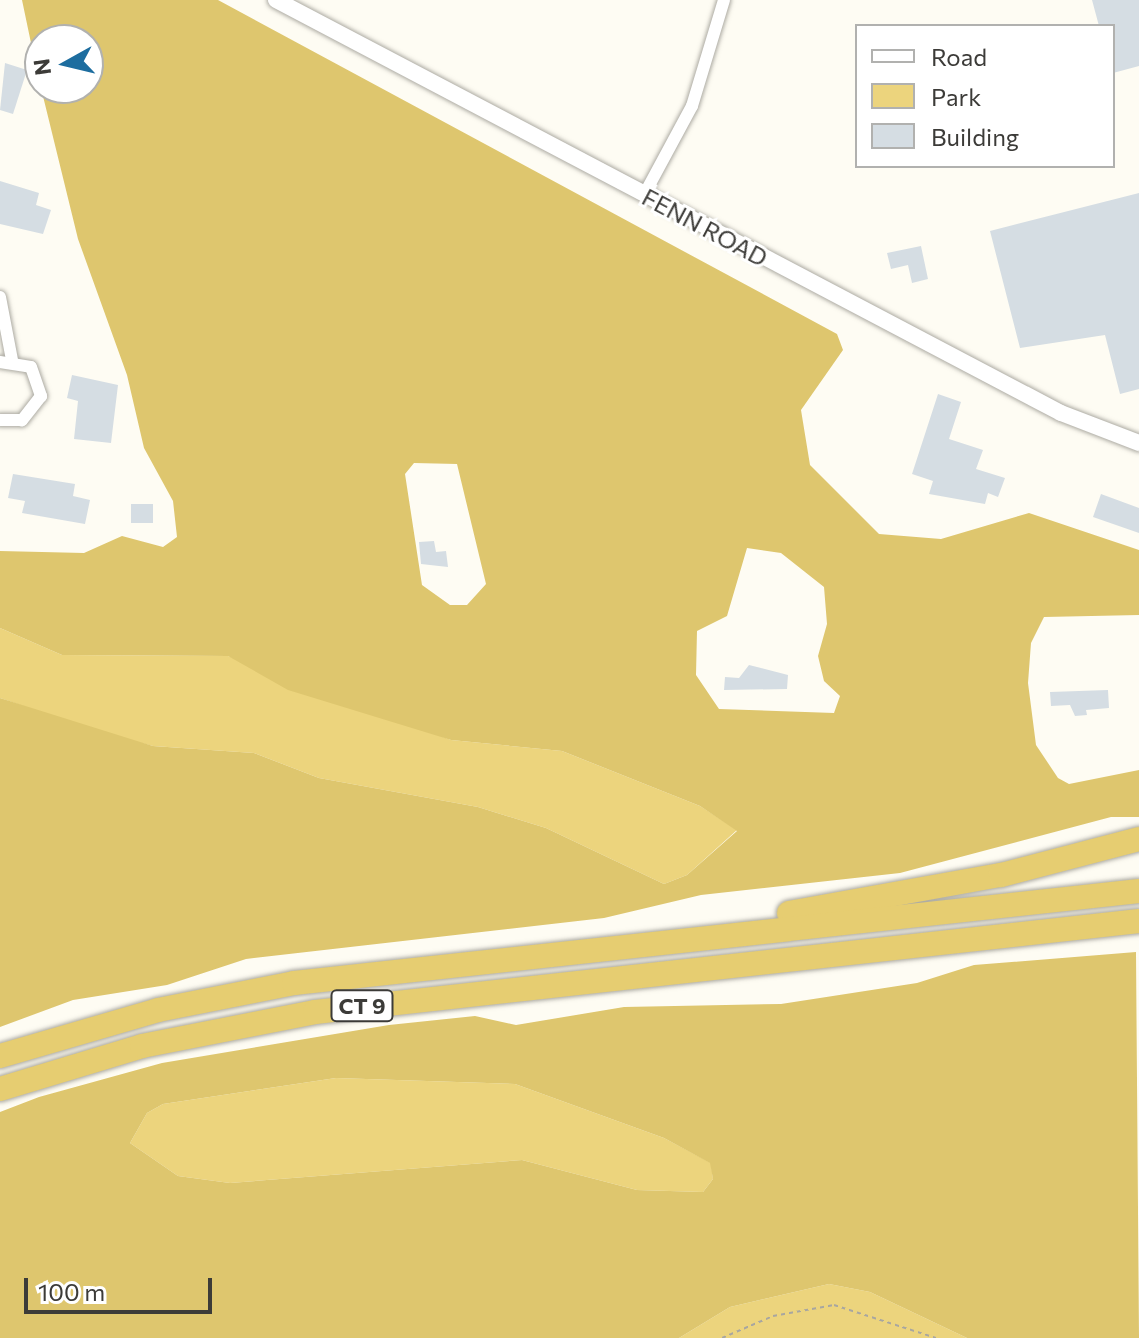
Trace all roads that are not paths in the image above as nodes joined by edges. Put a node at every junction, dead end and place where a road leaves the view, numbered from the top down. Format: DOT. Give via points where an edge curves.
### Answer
graph roads {
  1 [pos="276,0"];
  2 [pos="724,0"];
  3 [pos="644,195"];
  4 [pos="0,297"];
  5 [pos="6,361"];
  6 [pos="0,420"];
  7 [pos="1139,443"];
  8 [pos="1139,839"];
  9 [pos="1139,891"];
  10 [pos="1135,923"];
  11 [pos="555,954"];
  12 [pos="0,1056"];
  13 [pos="0,1089"];
  1 -- 3 [label="street, FENN ROAD"];
  2 -- 3 [label="street" via="692,106"];
  3 -- 7 [label="street, FENN ROAD" via="1061,413"];
  4 -- 5 [label="street"];
  5 -- 6 [label="street" via="31,367 41,396 22,420"];
  8 -- 11 [label="highway" via="967,882 625,935"];
  9 -- 11 [label="highway, CT 9"];
  10 -- 13 [label="highway, CT 9" via="315,1012 158,1042"];
  11 -- 12 [label="highway, CT 9" via="247,991"];
}
